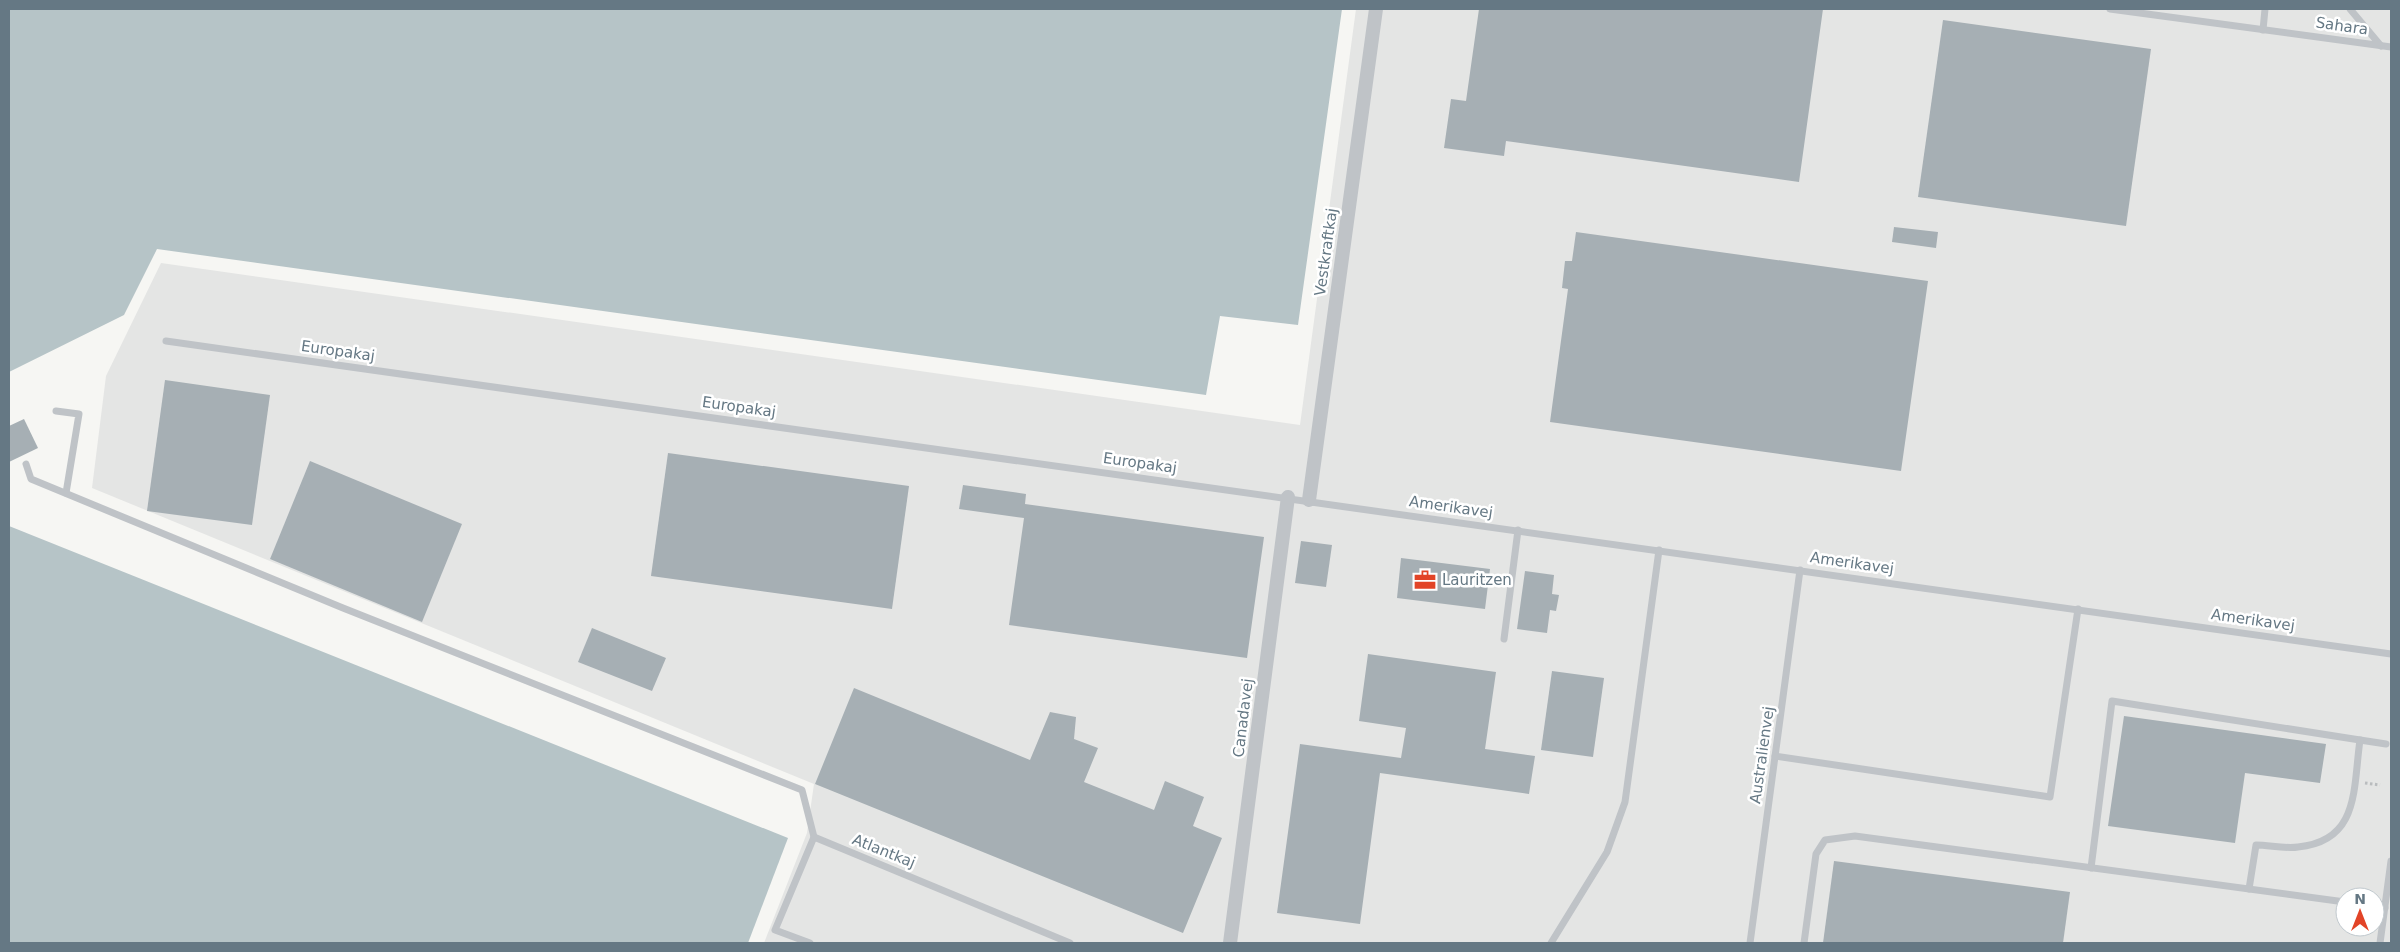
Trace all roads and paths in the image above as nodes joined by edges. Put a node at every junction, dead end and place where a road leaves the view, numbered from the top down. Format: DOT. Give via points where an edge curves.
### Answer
graph roads {
  1 [pos="1376,9"];
  2 [pos="2110,9"];
  3 [pos="2265,9"];
  4 [pos="2350,9"];
  5 [pos="2263,30"];
  6 [pos="2381,46"];
  7 [pos="2391,47"];
  8 [pos="166,341"];
  9 [pos="56,411"];
  10 [pos="26,464"];
  11 [pos="66,493"];
  12 [pos="1288,497"];
  13 [pos="1309,500"];
  14 [pos="1518,530"];
  15 [pos="1659,550"];
  16 [pos="1800,570"];
  17 [pos="2078,609"];
  18 [pos="1504,639"];
  19 [pos="2391,654"];
  20 [pos="2360,740"];
  21 [pos="2386,744"];
  22 [pos="1775,756"];
  23 [pos="814,838"];
  24 [pos="2391,862"];
  25 [pos="2091,868"];
  26 [pos="2249,889"];
  27 [pos="2335,901"];
  28 [pos="2385,908"];
  29 [pos="810,943"];
  30 [pos="1070,943"];
  31 [pos="1230,943"];
  32 [pos="1551,943"];
  33 [pos="1750,943"];
  34 [pos="1804,943"];
  1 -- 13 [label="street, Vestkraftkaj"];
  2 -- 5 [label="lane, Sahara"];
  3 -- 5 [label="lane"];
  4 -- 6 [label="lane"];
  5 -- 6 [label="lane, Sahara"];
  6 -- 7 [label="lane, Sahara"];
  8 -- 12 [label="lane, Europakaj"];
  9 -- 11 [label="lane" via="79,414"];
  10 -- 11 [label="lane" via="30,479"];
  11 -- 23 [label="lane" via="342,608 802,790"];
  12 -- 13 [label="lane, Europakaj"];
  12 -- 31 [label="street, Canadavej"];
  13 -- 14 [label="lane, Amerikavej"];
  14 -- 15 [label="lane, Amerikavej"];
  14 -- 18 [label="lane"];
  15 -- 16 [label="lane, Amerikavej"];
  15 -- 32 [label="lane" via="1625,802 1607,852"];
  16 -- 17 [label="lane, Amerikavej"];
  16 -- 22 [label="lane, Australienvej"];
  17 -- 19 [label="lane, Amerikavej"];
  17 -- 22 [label="lane" via="2050,797"];
  20 -- 21 [label="lane"];
  20 -- 25 [label="lane" via="2112,701"];
  20 -- 26 [label="lane" via="2350,811 2341,829 2326,840 2298,848 2256,844"];
  22 -- 33 [label="lane, Australienvej"];
  23 -- 29 [label="lane" via="775,930"];
  23 -- 30 [label="lane, Atlantkaj"];
  24 -- 28 [label="lane"];
  25 -- 26 [label="lane"];
  25 -- 34 [label="lane" via="1855,836 1825,840 1816,854"];
  26 -- 27 [label="lane"];
}
